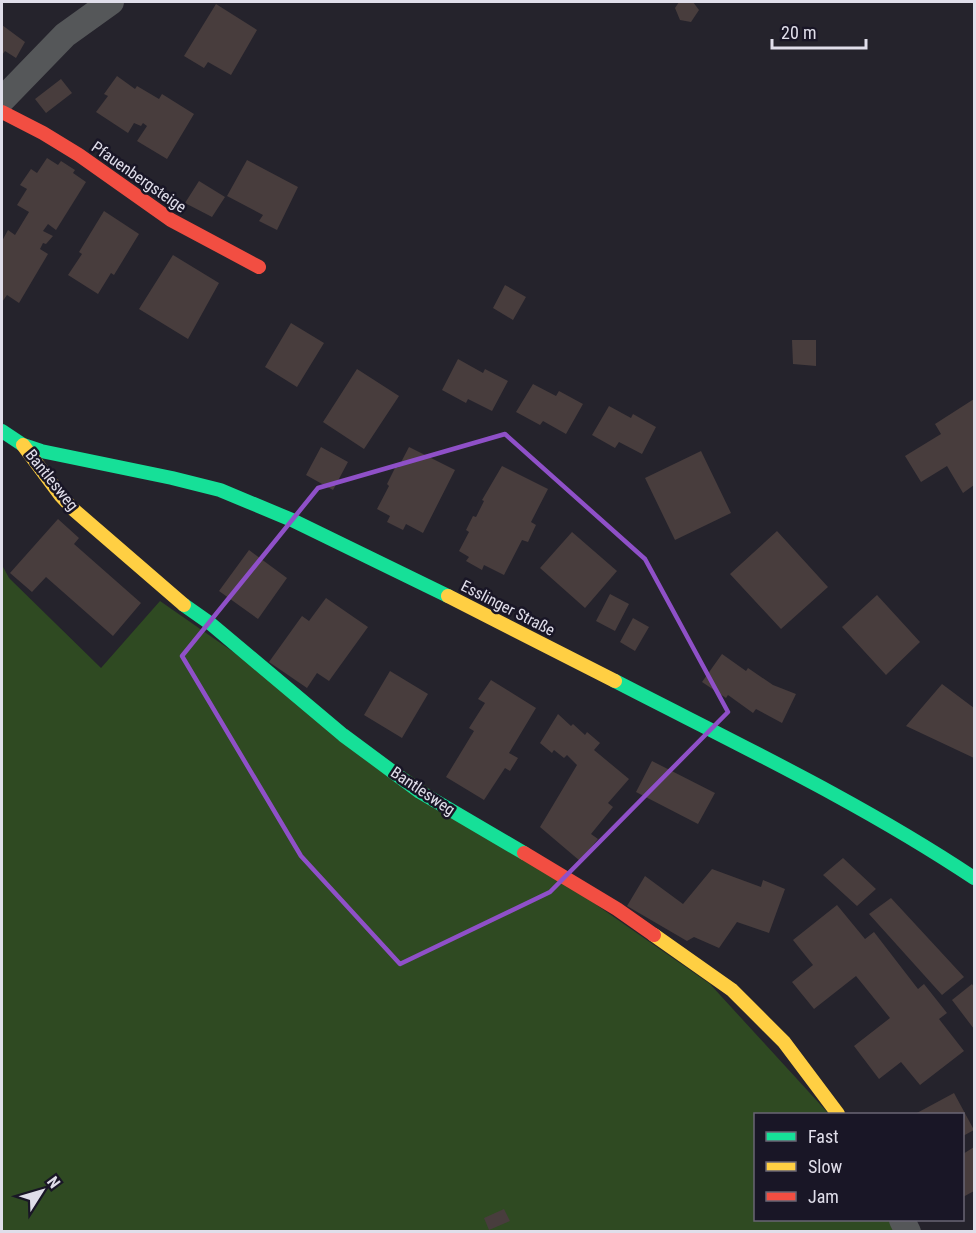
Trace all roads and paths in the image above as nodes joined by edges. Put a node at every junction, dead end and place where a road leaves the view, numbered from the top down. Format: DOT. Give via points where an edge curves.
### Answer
graph roads {
  1 [pos="111,2"];
  2 [pos="2,99"];
  3 [pos="2,112"];
  4 [pos="259,267"];
  5 [pos="2,431"];
  6 [pos="23,444"];
  7 [pos="975,878"];
  8 [pos="837,1113"];
  1 -- 2 [label="street" via="60,39"];
  3 -- 4 [label="street, Pfauenbergsteige" via="79,155 171,220"];
  5 -- 6 [label="street, Esslinger Straße"];
  6 -- 7 [label="street, Esslinger Straße" via="60,456 220,490 292,519 847,800"];
  6 -- 8 [label="street, Bantlesweg" via="74,510 343,735 434,801 617,909 732,990 784,1042"];
}
